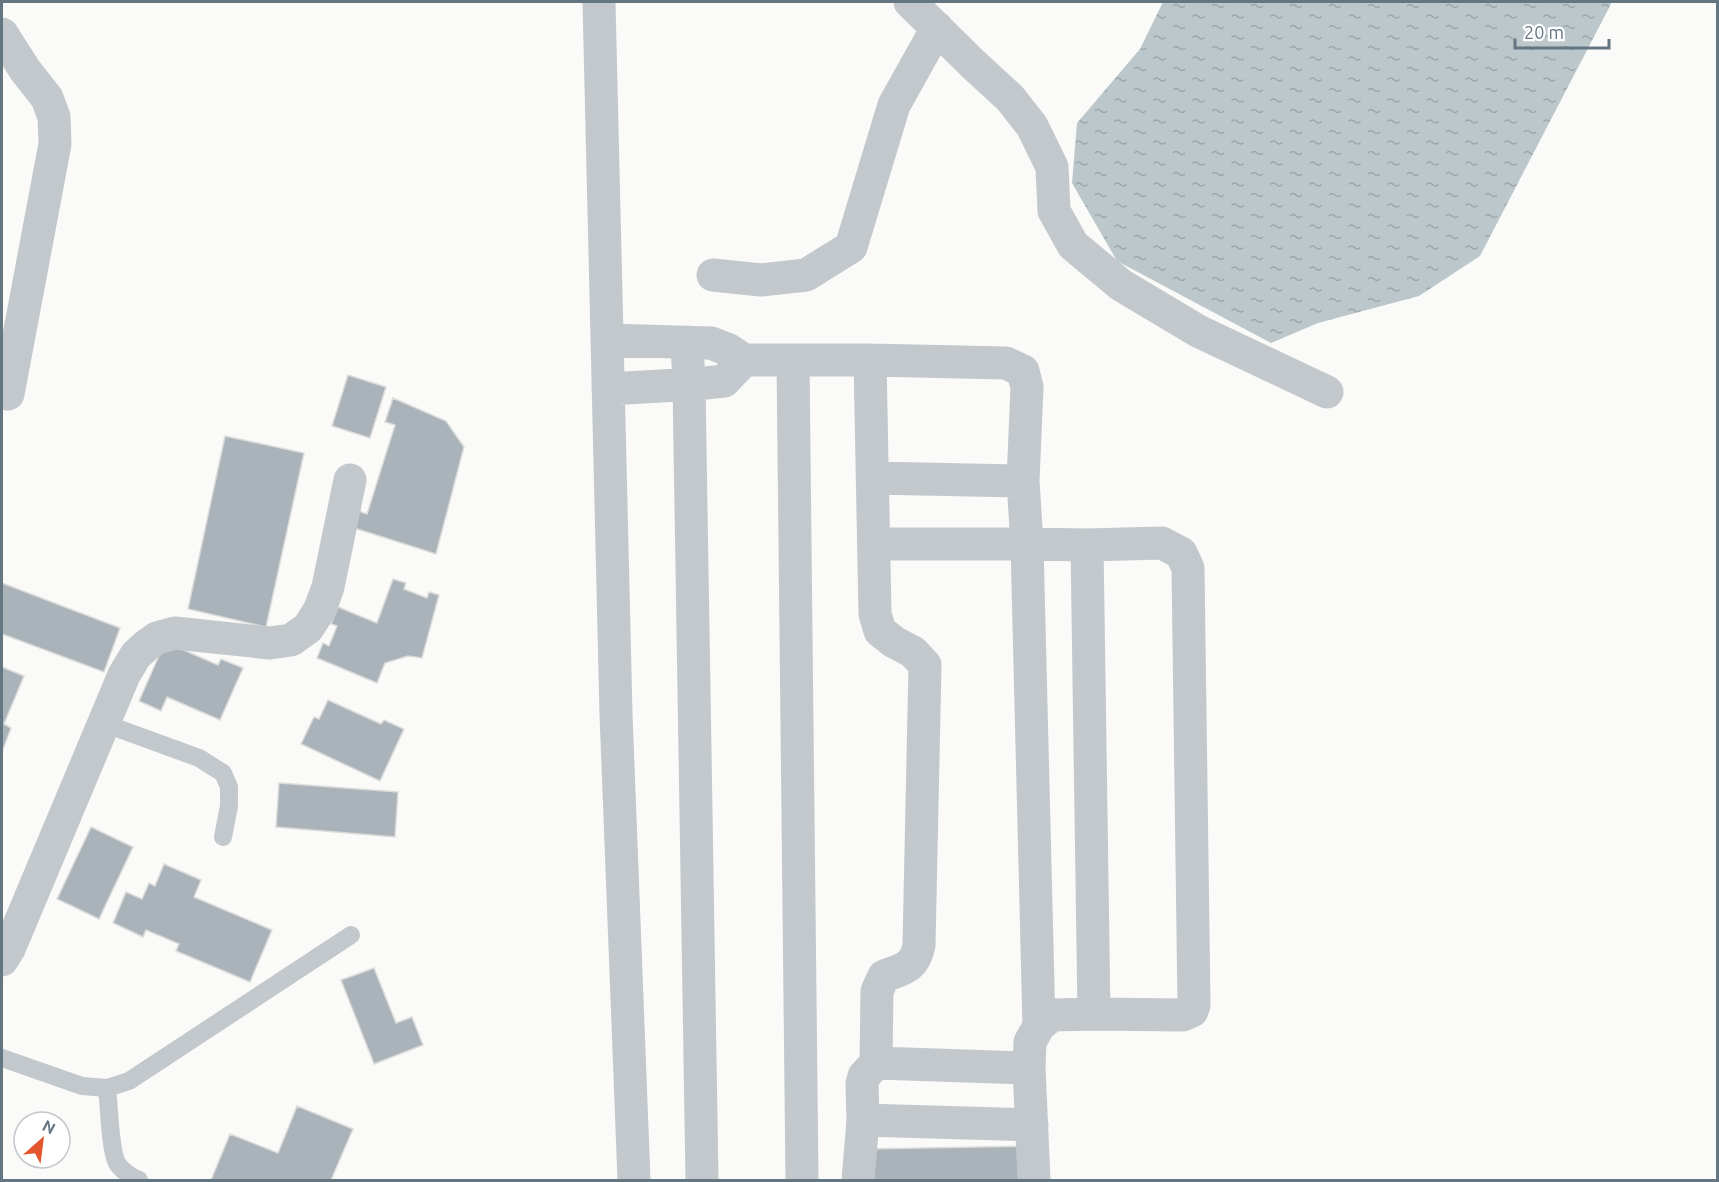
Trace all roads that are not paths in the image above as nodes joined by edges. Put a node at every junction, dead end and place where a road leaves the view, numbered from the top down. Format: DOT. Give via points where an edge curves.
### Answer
graph roads {
  1 [pos="599,2"];
  2 [pos="910,2"];
  3 [pos="938,28"];
  4 [pos="2,34"];
  5 [pos="713,275"];
  6 [pos="607,340"];
  7 [pos="687,342"];
  8 [pos="744,360"];
  9 [pos="793,360"];
  10 [pos="870,360"];
  11 [pos="690,385"];
  12 [pos="609,388"];
  13 [pos="1327,392"];
  14 [pos="8,394"];
  15 [pos="873,478"];
  16 [pos="350,480"];
  17 [pos="1023,481"];
  18 [pos="1027,543"];
  19 [pos="874,544"];
  20 [pos="1087,545"];
  21 [pos="103,723"];
  22 [pos="223,837"];
  23 [pos="351,934"];
  24 [pos="2,960"];
  25 [pos="1094,1014"];
  26 [pos="1039,1026"];
  27 [pos="2,1058"];
  28 [pos="876,1063"];
  29 [pos="1029,1068"];
  30 [pos="107,1088"];
  31 [pos="862,1120"];
  32 [pos="1032,1125"];
  33 [pos="138,1180"];
  34 [pos="634,1180"];
  35 [pos="702,1180"];
  36 [pos="802,1180"];
  37 [pos="858,1180"];
  38 [pos="1034,1180"];
  1 -- 6 [label="street"];
  2 -- 3 [label="street"];
  3 -- 5 [label="street" via="894,105 851,247 806,275 761,280"];
  3 -- 13 [label="street" via="1010,98 1032,126 1052,167 1054,211 1073,245 1121,285 1198,331"];
  4 -- 14 [label="street" via="47,98 54,117 55,144"];
  6 -- 7 [label="street"];
  6 -- 12 [label="street"];
  7 -- 8 [label="street" via="711,342"];
  7 -- 11 [label="street"];
  8 -- 9 [label="street"];
  8 -- 11 [label="street" via="724,381"];
  9 -- 10 [label="street"];
  9 -- 36 [label="street"];
  10 -- 15 [label="street"];
  10 -- 17 [label="street" via="1006,363 1023,371 1027,387"];
  11 -- 12 [label="street"];
  11 -- 35 [label="street"];
  12 -- 34 [label="street" via="616,714"];
  15 -- 17 [label="street"];
  15 -- 19 [label="street"];
  16 -- 21 [label="street" via="328,587 308,628 291,640 270,643 175,633 157,638 136,655"];
  17 -- 18 [label="street"];
  18 -- 19 [label="street"];
  18 -- 20 [label="street"];
  18 -- 26 [label="street"];
  19 -- 28 [label="street" via="875,614 880,631 913,652 925,665 919,945 917,956 908,967 884,976 878,992"];
  20 -- 25 [label="street"];
  20 -- 25 [label="street" via="1162,543 1181,553 1188,568 1194,1005 1192,1011 1183,1015"];
  21 -- 22 [label="lane" via="199,758 223,773 229,787"];
  21 -- 24 [label="street"];
  23 -- 30 [label="lane" via="129,1081"];
  25 -- 26 [label="street" via="1052,1016"];
  26 -- 29 [label="street" via="1030,1042"];
  27 -- 30 [label="lane" via="82,1086"];
  28 -- 29 [label="street"];
  28 -- 31 [label="street" via="862,1084"];
  29 -- 32 [label="street"];
  30 -- 33 [label="lane" via="117,1162"];
  31 -- 32 [label="street"];
  31 -- 37 [label="street"];
  32 -- 38 [label="street"];
}
